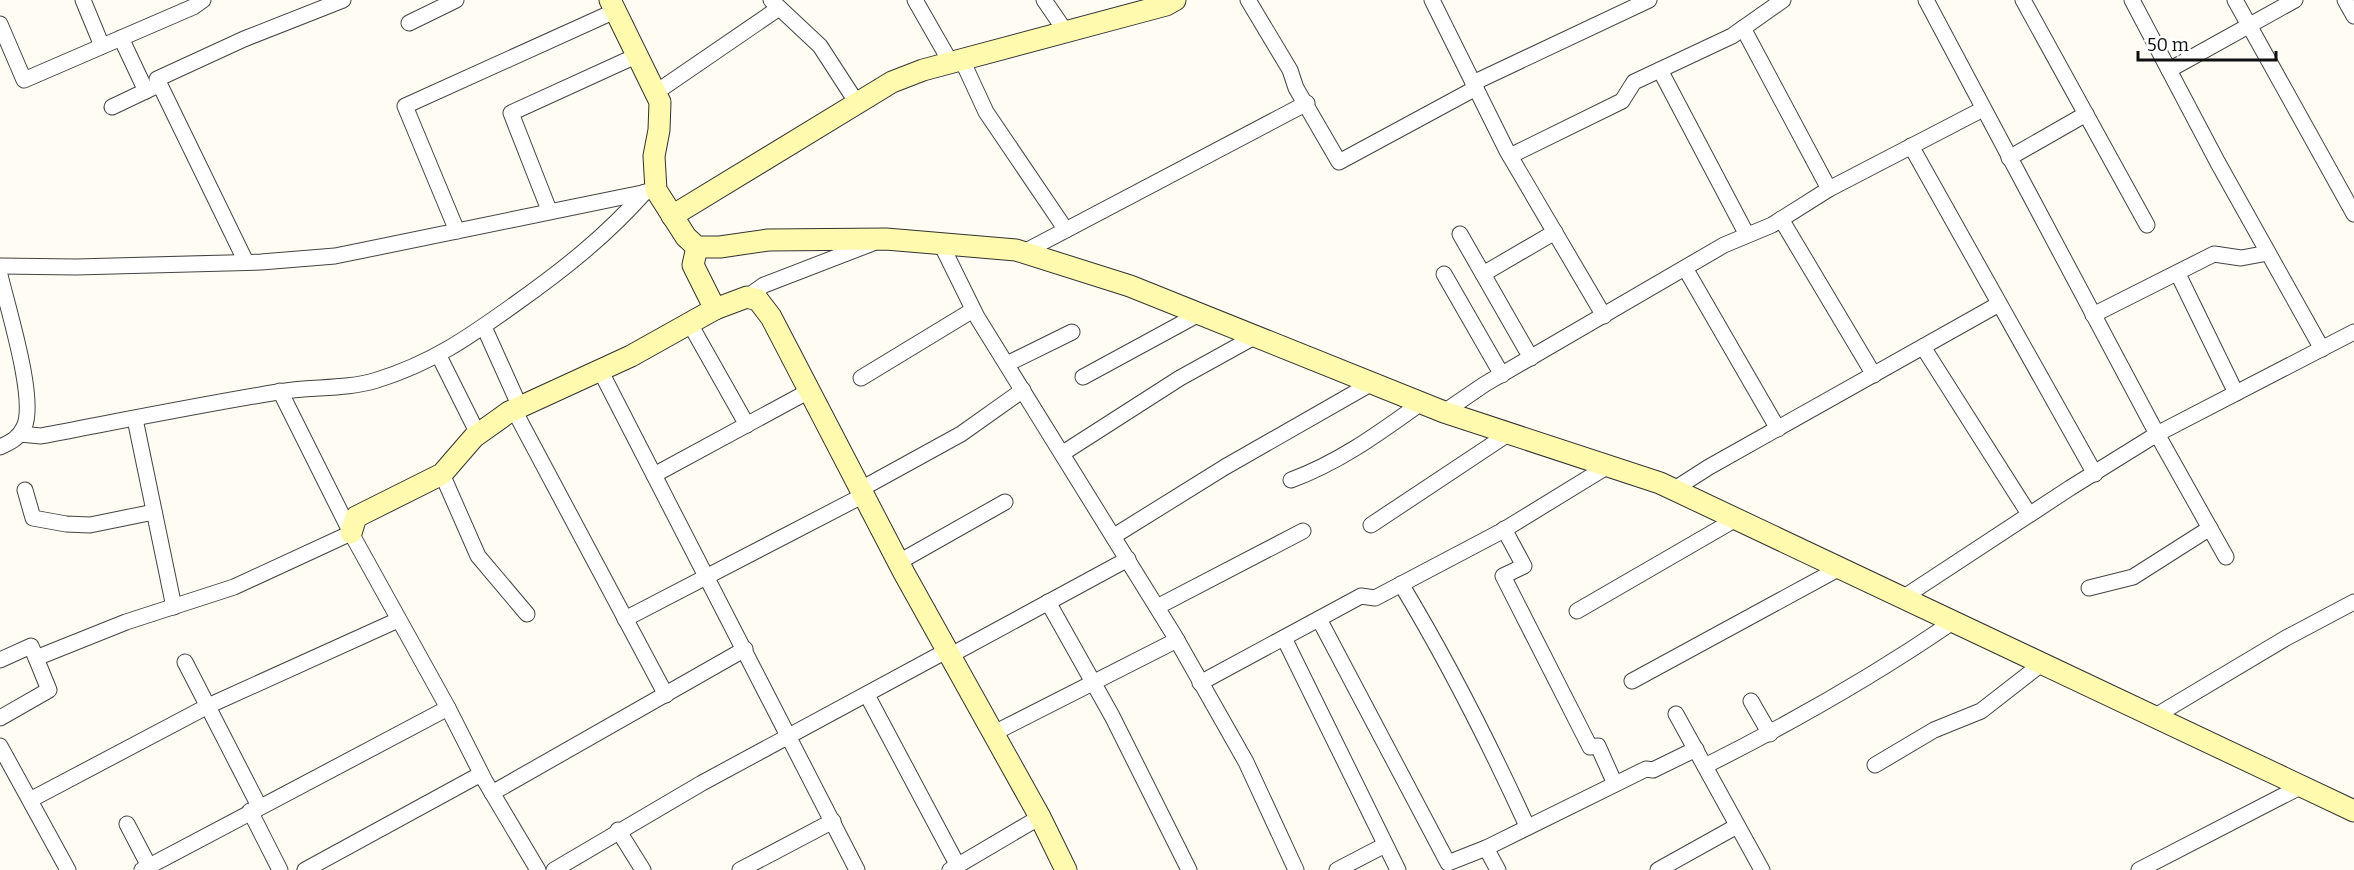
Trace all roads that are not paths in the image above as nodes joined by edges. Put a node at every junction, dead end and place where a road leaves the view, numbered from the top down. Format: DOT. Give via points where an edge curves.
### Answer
graph roads {
  1 [pos="83,0"];
  2 [pos="203,0"];
  3 [pos="343,0"];
  4 [pos="456,0"];
  5 [pos="915,0"];
  6 [pos="1044,0"];
  7 [pos="1175,0"];
  8 [pos="1248,0"];
  9 [pos="1432,0"];
  10 [pos="1649,0"];
  11 [pos="1783,0"];
  12 [pos="1926,0"];
  13 [pos="2023,0"];
  14 [pos="2132,0"];
  15 [pos="2235,0"];
  16 [pos="2295,0"];
  17 [pos="2345,0"];
  18 [pos="775,4"];
  19 [pos="612,5"];
  20 [pos="2354,16"];
  21 [pos="410,23"];
  22 [pos="0,24"];
  23 [pos="2250,26"];
  24 [pos="1743,28"];
  25 [pos="1066,32"];
  26 [pos="122,38"];
  27 [pos="4,43"];
  28 [pos="102,46"];
  29 [pos="638,55"];
  30 [pos="956,61"];
  31 [pos="1659,70"];
  32 [pos="2169,70"];
  33 [pos="1474,86"];
  34 [pos="153,88"];
  35 [pos="656,93"];
  36 [pos="857,103"];
  37 [pos="1307,103"];
  38 [pos="112,107"];
  39 [pos="1983,109"];
  40 [pos="2086,114"];
  41 [pos="1911,146"];
  42 [pos="1510,156"];
  43 [pos="2009,158"];
  44 [pos="1829,189"];
  45 [pos="650,191"];
  46 [pos="549,210"];
  47 [pos="2354,214"];
  48 [pos="672,216"];
  49 [pos="1781,219"];
  50 [pos="2148,225"];
  51 [pos="1066,230"];
  52 [pos="457,231"];
  53 [pos="1555,232"];
  54 [pos="1460,234"];
  55 [pos="1747,235"];
  56 [pos="881,239"];
  57 [pos="941,244"];
  58 [pos="697,247"];
  59 [pos="1026,251"];
  60 [pos="2268,253"];
  61 [pos="246,262"];
  62 [pos="0,266"];
  63 [pos="1685,268"];
  64 [pos="1444,274"];
  65 [pos="1483,274"];
  66 [pos="2178,274"];
  67 [pos="0,275"];
  68 [pos="747,297"];
  69 [pos="1998,304"];
  70 [pos="715,309"];
  71 [pos="973,310"];
  72 [pos="1199,314"];
  73 [pos="2093,315"];
  74 [pos="1604,316"];
  75 [pos="690,324"];
  76 [pos="484,327"];
  77 [pos="1072,332"];
  78 [pos="2354,332"];
  79 [pos="1256,336"];
  80 [pos="1923,347"];
  81 [pos="2322,349"];
  82 [pos="439,356"];
  83 [pos="1532,358"];
  84 [pos="1007,364"];
  85 [pos="600,370"];
  86 [pos="1502,375"];
  87 [pos="1874,375"];
  88 [pos="1083,376"];
  89 [pos="861,378"];
  90 [pos="1372,383"];
  91 [pos="1023,390"];
  92 [pos="280,391"];
  93 [pos="809,391"];
  94 [pos="2236,393"];
  95 [pos="1421,403"];
  96 [pos="517,408"];
  97 [pos="1444,412"];
  98 [pos="135,419"];
  99 [pos="747,425"];
  100 [pos="1778,429"];
  101 [pos="20,434"];
  102 [pos="478,434"];
  103 [pos="1508,434"];
  104 [pos="2157,434"];
  105 [pos="0,447"];
  106 [pos="1063,453"];
  107 [pos="1608,466"];
  108 [pos="442,474"];
  109 [pos="2095,474"];
  110 [pos="654,475"];
  111 [pos="1291,480"];
  112 [pos="25,490"];
  113 [pos="1673,490"];
  114 [pos="862,492"];
  115 [pos="1005,502"];
  116 [pos="154,512"];
  117 [pos="2029,514"];
  118 [pos="1736,519"];
  119 [pos="1371,525"];
  120 [pos="2210,528"];
  121 [pos="1504,529"];
  122 [pos="1303,531"];
  123 [pos="351,533"];
  124 [pos="1114,536"];
  125 [pos="2226,557"];
  126 [pos="1128,559"];
  127 [pos="899,562"];
  128 [pos="1838,569"];
  129 [pos="706,575"];
  130 [pos="1401,584"];
  131 [pos="2089,588"];
  132 [pos="1901,599"];
  133 [pos="1048,602"];
  134 [pos="2354,602"];
  135 [pos="174,607"];
  136 [pos="1157,607"];
  137 [pos="1577,611"];
  138 [pos="527,614"];
  139 [pos="625,619"];
  140 [pos="1319,619"];
  141 [pos="398,620"];
  142 [pos="1951,623"];
  143 [pos="1284,638"];
  144 [pos="1177,640"];
  145 [pos="745,649"];
  146 [pos="950,653"];
  147 [pos="36,658"];
  148 [pos="0,660"];
  149 [pos="185,662"];
  150 [pos="2040,665"];
  151 [pos="1632,681"];
  152 [pos="1093,683"];
  153 [pos="1200,683"];
  154 [pos="666,695"];
  155 [pos="867,695"];
  156 [pos="1751,701"];
  157 [pos="208,706"];
  158 [pos="448,708"];
  159 [pos="1676,714"];
  160 [pos="2152,717"];
  161 [pos="0,718"];
  162 [pos="994,733"];
  163 [pos="1770,734"];
  164 [pos="790,737"];
  165 [pos="0,746"];
  166 [pos="1696,749"];
  167 [pos="1875,765"];
  168 [pos="1705,766"];
  169 [pos="481,774"];
  170 [pos="1615,784"];
  171 [pos="2300,787"];
  172 [pos="492,793"];
  173 [pos="30,800"];
  174 [pos="254,809"];
  175 [pos="2354,811"];
  176 [pos="1040,817"];
  177 [pos="833,821"];
  178 [pos="127,824"];
  179 [pos="1527,826"];
  180 [pos="1737,826"];
  181 [pos="618,830"];
  182 [pos="1385,845"];
  183 [pos="1486,848"];
  184 [pos="1454,866"];
  185 [pos="954,868"];
  186 [pos="147,869"];
  187 [pos="536,869"];
  188 [pos="68,870"];
  189 [pos="280,870"];
  190 [pos="305,870"];
  191 [pos="554,870"];
  192 [pos="643,870"];
  193 [pos="740,870"];
  194 [pos="857,870"];
  195 [pos="1066,870"];
  196 [pos="1189,870"];
  197 [pos="1296,870"];
  198 [pos="1337,870"];
  199 [pos="1398,870"];
  200 [pos="1498,870"];
  201 [pos="1658,870"];
  202 [pos="1762,870"];
  203 [pos="2139,870"];
  1 -- 28 [label="street"];
  2 -- 26 [label="street"];
  3 -- 34 [label="street" via="157,79"];
  4 -- 21 [label="street"];
  5 -- 30 [label="street"];
  6 -- 25 [label="street"];
  7 -- 25 [label="street"];
  8 -- 37 [label="street"];
  9 -- 33 [label="street"];
  10 -- 33 [label="street"];
  11 -- 24 [label="street"];
  12 -- 39 [label="street"];
  13 -- 40 [label="street"];
  14 -- 32 [label="street"];
  15 -- 23 [label="street"];
  16 -- 23 [label="street"];
  17 -- 20 [label="street"];
  18 -- 35 [label="street"];
  18 -- 36 [label="street" via="820,46"];
  19 -- 29 [label="street"];
  19 -- 52 [label="street" via="405,106"];
  22 -- 27 [label="street"];
  23 -- 32 [label="street"];
  23 -- 47 [label="street"];
  24 -- 31 [label="street"];
  24 -- 44 [label="street"];
  25 -- 30 [label="street"];
  26 -- 28 [label="street"];
  26 -- 34 [label="street"];
  27 -- 28 [label="street" via="24,80"];
  29 -- 35 [label="street"];
  29 -- 46 [label="street" via="511,113"];
  30 -- 36 [label="street" via="892,82"];
  30 -- 51 [label="street"];
  31 -- 42 [label="street" via="1634,82 1622,101"];
  31 -- 55 [label="street"];
  32 -- 60 [label="street"];
  33 -- 37 [label="street" via="1339,162"];
  33 -- 42 [label="street"];
  34 -- 38 [label="street"];
  34 -- 61 [label="street"];
  35 -- 45 [label="street" via="660,102 659,130"];
  36 -- 48 [label="street"];
  37 -- 51 [label="street"];
  39 -- 41 [label="street"];
  39 -- 43 [label="street"];
  40 -- 43 [label="street"];
  40 -- 50 [label="street"];
  41 -- 44 [label="street"];
  41 -- 69 [label="street"];
  42 -- 53 [label="street"];
  43 -- 73 [label="street"];
  44 -- 49 [label="street"];
  45 -- 46 [label="street"];
  45 -- 48 [label="street"];
  45 -- 76 [label="street" via="573,262"];
  46 -- 52 [label="street"];
  48 -- 58 [label="street"];
  49 -- 55 [label="street"];
  49 -- 87 [label="street"];
  51 -- 59 [label="street"];
  52 -- 61 [label="street" via="335,256"];
  53 -- 65 [label="street"];
  53 -- 74 [label="street"];
  54 -- 65 [label="street"];
  55 -- 63 [label="street"];
  56 -- 57 [label="street"];
  56 -- 58 [label="street" via="768,240"];
  56 -- 68 [label="street" via="764,285"];
  57 -- 59 [label="street"];
  57 -- 71 [label="street"];
  58 -- 70 [label="street" via="693,265"];
  59 -- 72 [label="street"];
  60 -- 66 [label="street" via="2241,258 2214,254"];
  60 -- 81 [label="street"];
  61 -- 62 [label="street"];
  63 -- 74 [label="street"];
  63 -- 100 [label="street"];
  64 -- 86 [label="street"];
  65 -- 83 [label="street"];
  66 -- 73 [label="street"];
  66 -- 94 [label="street"];
  67 -- 101 [label="street" via="28,395 26,425"];
  68 -- 70 [label="street"];
  68 -- 93 [label="street" via="764,306"];
  69 -- 80 [label="street"];
  69 -- 109 [label="street"];
  70 -- 75 [label="street"];
  71 -- 84 [label="street"];
  71 -- 89 [label="street"];
  72 -- 79 [label="street"];
  72 -- 88 [label="street"];
  73 -- 104 [label="street"];
  74 -- 83 [label="street"];
  75 -- 85 [label="street"];
  75 -- 99 [label="street"];
  76 -- 82 [label="street"];
  76 -- 96 [label="street"];
  77 -- 84 [label="street"];
  78 -- 81 [label="street"];
  79 -- 90 [label="street"];
  79 -- 106 [label="street" via="1180,378"];
  80 -- 87 [label="street"];
  80 -- 117 [label="street"];
  81 -- 94 [label="street"];
  82 -- 92 [label="street" via="354,386"];
  82 -- 102 [label="street"];
  83 -- 86 [label="street"];
  84 -- 91 [label="street"];
  85 -- 96 [label="street"];
  85 -- 110 [label="street"];
  86 -- 97 [label="street"];
  87 -- 100 [label="street"];
  90 -- 95 [label="street"];
  90 -- 124 [label="street"];
  91 -- 106 [label="street"];
  91 -- 114 [label="street" via="961,434"];
  92 -- 98 [label="street"];
  92 -- 123 [label="street"];
  93 -- 99 [label="street"];
  93 -- 114 [label="street"];
  94 -- 104 [label="street"];
  95 -- 97 [label="street"];
  95 -- 111 [label="street" via="1347,454"];
  96 -- 102 [label="street"];
  96 -- 139 [label="street"];
  97 -- 103 [label="street"];
  98 -- 101 [label="street" via="41,436"];
  98 -- 116 [label="street"];
  99 -- 110 [label="street"];
  100 -- 113 [label="street"];
  101 -- 105 [label="street"];
  102 -- 108 [label="street"];
  103 -- 107 [label="street"];
  103 -- 119 [label="street"];
  104 -- 109 [label="street"];
  104 -- 120 [label="street"];
  106 -- 124 [label="street"];
  107 -- 113 [label="street"];
  107 -- 121 [label="street"];
  108 -- 123 [label="street" via="356,517"];
  108 -- 138 [label="street" via="478,556"];
  109 -- 117 [label="street"];
  110 -- 129 [label="street"];
  112 -- 116 [label="street" via="33,518 66,525 90,525"];
  113 -- 118 [label="street"];
  114 -- 127 [label="street"];
  114 -- 129 [label="street"];
  115 -- 127 [label="street"];
  116 -- 135 [label="street"];
  117 -- 132 [label="street"];
  118 -- 128 [label="street"];
  118 -- 137 [label="street"];
  120 -- 125 [label="street"];
  120 -- 131 [label="street" via="2133,577"];
  121 -- 130 [label="street"];
  121 -- 170 [label="street" via="1524,566 1503,576 1590,747 1598,746"];
  122 -- 136 [label="street"];
  123 -- 135 [label="street" via="234,587"];
  123 -- 141 [label="street"];
  124 -- 126 [label="street"];
  126 -- 133 [label="street"];
  126 -- 136 [label="street"];
  127 -- 146 [label="street"];
  128 -- 132 [label="street"];
  128 -- 151 [label="street"];
  129 -- 139 [label="street"];
  129 -- 145 [label="street"];
  130 -- 140 [label="street" via="1375,598 1361,596"];
  130 -- 179 [label="street" via="1442,652"];
  132 -- 142 [label="street"];
  133 -- 146 [label="street"];
  133 -- 152 [label="street"];
  134 -- 160 [label="street"];
  135 -- 147 [label="street"];
  136 -- 144 [label="street"];
  139 -- 154 [label="street"];
  140 -- 143 [label="street"];
  140 -- 184 [label="street" via="1448,864"];
  141 -- 157 [label="street"];
  141 -- 158 [label="street"];
  142 -- 150 [label="street"];
  142 -- 163 [label="street" via="1890,664"];
  143 -- 153 [label="street"];
  143 -- 182 [label="street"];
  144 -- 152 [label="street"];
  144 -- 153 [label="street"];
  145 -- 154 [label="street"];
  145 -- 164 [label="street"];
  146 -- 155 [label="street"];
  146 -- 162 [label="street"];
  147 -- 148 [label="street" via="31,646"];
  147 -- 161 [label="street" via="49,690"];
  149 -- 157 [label="street"];
  150 -- 160 [label="street"];
  150 -- 167 [label="street" via="1981,711 1934,730"];
  152 -- 162 [label="street"];
  152 -- 196 [label="street"];
  153 -- 197 [label="street" via="1246,762"];
  154 -- 172 [label="street"];
  155 -- 164 [label="street"];
  155 -- 185 [label="street"];
  156 -- 163 [label="street"];
  157 -- 173 [label="street"];
  157 -- 174 [label="street"];
  158 -- 169 [label="street"];
  158 -- 174 [label="street"];
  159 -- 166 [label="street"];
  160 -- 171 [label="street"];
  162 -- 176 [label="street"];
  163 -- 168 [label="street"];
  164 -- 177 [label="street"];
  164 -- 181 [label="street"];
  165 -- 173 [label="street"];
  166 -- 168 [label="street"];
  166 -- 170 [label="street"];
  168 -- 180 [label="street"];
  169 -- 172 [label="street"];
  169 -- 190 [label="street"];
  170 -- 179 [label="street"];
  171 -- 175 [label="street"];
  171 -- 203 [label="street"];
  172 -- 187 [label="street"];
  173 -- 188 [label="street"];
  174 -- 186 [label="street"];
  174 -- 189 [label="street"];
  176 -- 185 [label="street"];
  176 -- 195 [label="street"];
  177 -- 193 [label="street"];
  177 -- 194 [label="street"];
  178 -- 186 [label="street"];
  179 -- 183 [label="street"];
  180 -- 201 [label="street"];
  180 -- 202 [label="street"];
  181 -- 191 [label="street"];
  181 -- 192 [label="street"];
  182 -- 198 [label="street"];
  182 -- 199 [label="street"];
  183 -- 184 [label="street"];
  183 -- 200 [label="street"];
}
